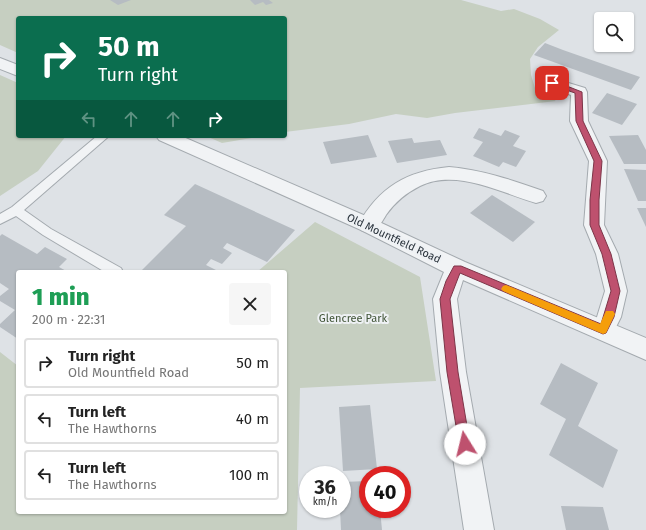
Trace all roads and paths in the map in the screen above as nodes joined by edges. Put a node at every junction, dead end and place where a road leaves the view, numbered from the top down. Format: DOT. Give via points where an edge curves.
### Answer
graph roads {
  1 [pos="0,63"];
  2 [pos="16,70"];
  3 [pos="552,83"];
  4 [pos="102,138"];
  5 [pos="170,138"];
  6 [pos="536,196"];
  7 [pos="16,210"];
  8 [pos="0,220"];
  9 [pos="368,225"];
  10 [pos="457,268"];
  11 [pos="113,270"];
  12 [pos="603,330"];
  13 [pos="646,348"];
  14 [pos="479,530"];
  1 -- 2 [label="street"];
  3 -- 12 [label="street" via="579,92 579,121 598,161 594,225 607,254 616,291"];
  4 -- 7 [label="lane"];
  5 -- 9 [label="street, Old Mountfield Road"];
  6 -- 9 [label="street" via="489,180 457,173 423,176 397,190"];
  7 -- 8 [label="lane"];
  7 -- 11 [label="lane"];
  9 -- 10 [label="street, Old Mountfield Road"];
  10 -- 12 [label="street, Old Mountfield Road"];
  10 -- 14 [label="street" via="445,299 453,372"];
  12 -- 13 [label="street, Old Mountfield Road"];
}
